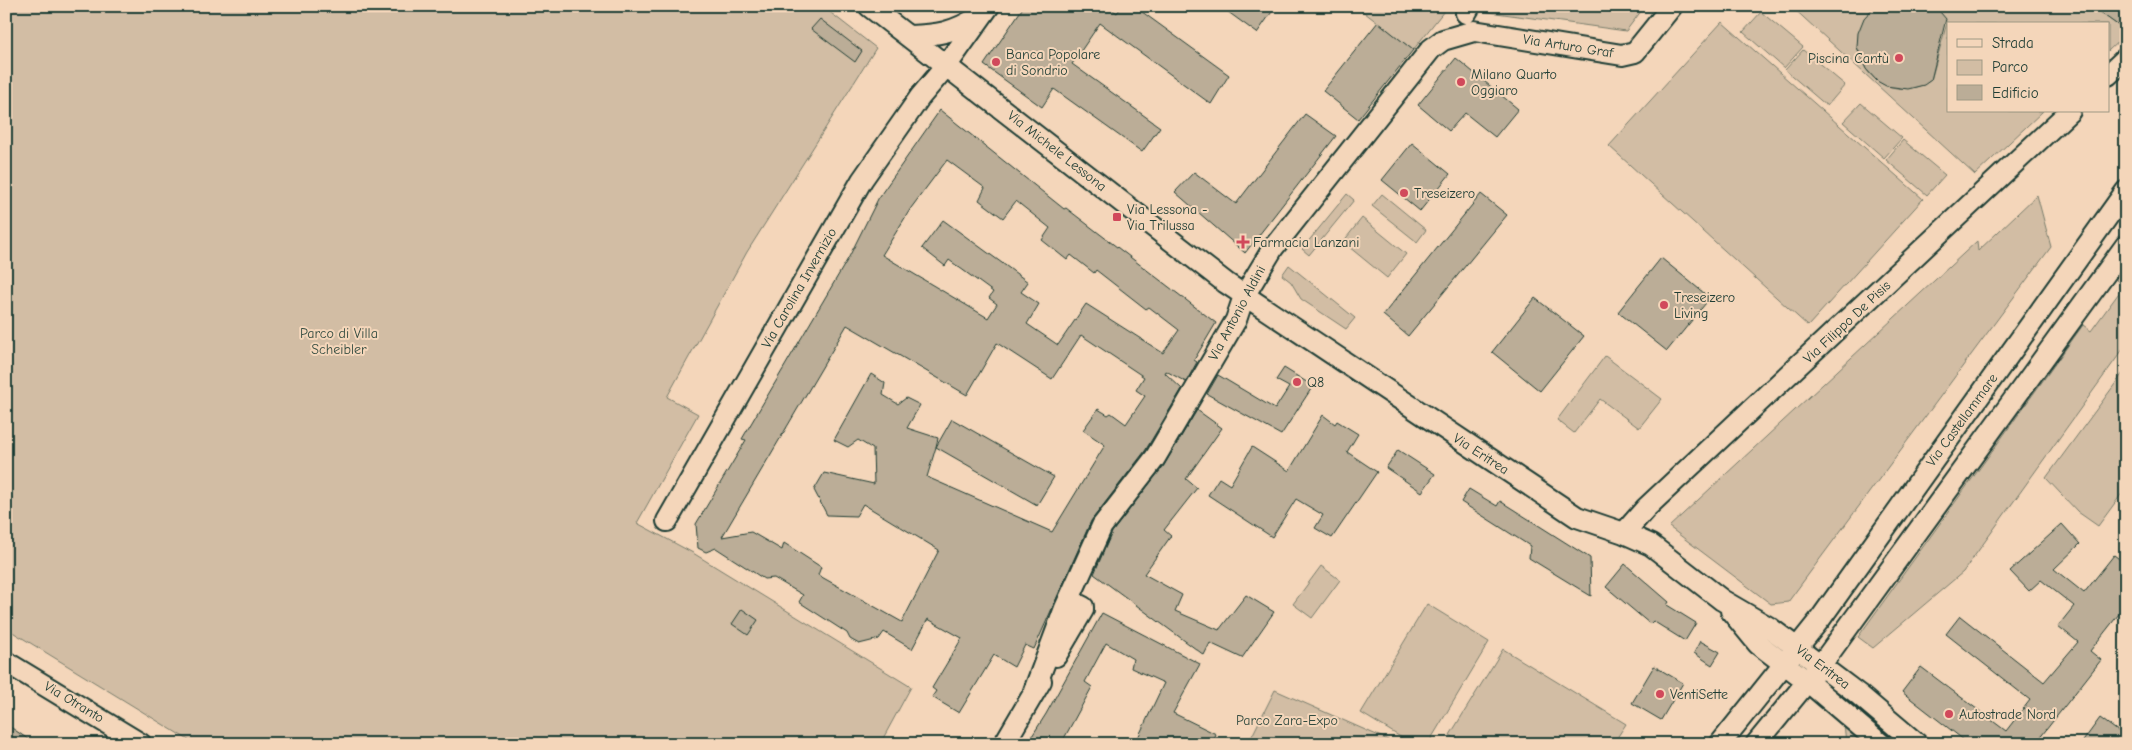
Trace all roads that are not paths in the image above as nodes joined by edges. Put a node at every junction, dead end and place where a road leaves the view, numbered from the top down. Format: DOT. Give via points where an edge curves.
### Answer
graph roads {
  1 [pos="870,6"];
  2 [pos="1672,6"];
  3 [pos="987,8"];
  4 [pos="909,36"];
  5 [pos="1443,40"];
  6 [pos="2126,58"];
  7 [pos="947,65"];
  8 [pos="2110,73"];
  9 [pos="2069,112"];
  10 [pos="2126,191"];
  11 [pos="2126,245"];
  12 [pos="1244,296"];
  13 [pos="667,521"];
  14 [pos="1624,533"];
  15 [pos="1722,600"];
  16 [pos="1797,648"];
  17 [pos="6,662"];
  18 [pos="1784,664"];
  19 [pos="1814,674"];
  20 [pos="141,744"];
  21 [pos="1004,744"];
  22 [pos="1720,744"];
  23 [pos="1756,744"];
  24 [pos="1881,744"];
  25 [pos="1917,744"];
  1 -- 4 [label="street, Via Michele Lessona"];
  2 -- 5 [label="street, Via Arturo Graf" via="1635,52 1622,54 1474,31"];
  3 -- 4 [label="street" via="962,27 940,35"];
  3 -- 7 [label="street, Via Carolina Invernizio"];
  4 -- 7 [label="street, Via Michele Lessona"];
  5 -- 12 [label="street, Via Antonio Aldini" via="1423,58 1273,248"];
  6 -- 8 [label="street"];
  7 -- 12 [label="street, Via Michele Lessona"];
  7 -- 13 [label="street, Via Carolina Invernizio" via="924,91 862,180"];
  9 -- 14 [label="street, Via Filippo De Pisis" via="1638,516"];
  10 -- 16 [label="street, Via Castellammare"];
  11 -- 19 [label="street"];
  12 -- 14 [label="street, Via Eritrea" via="1577,517"];
  12 -- 21 [label="street, Via Antonio Aldini" via="1236,320 1155,458 1102,526 1065,608 1034,691"];
  14 -- 15 [label="street, Via Eritrea" via="1651,545"];
  15 -- 16 [label="street, Via Eritrea"];
  15 -- 18 [label="street, Via Eritrea" via="1758,644"];
  16 -- 18 [label="street, Via Castellammare"];
  16 -- 19 [label="street, Via Eritrea"];
  17 -- 20 [label="street, Via Otranto"];
  18 -- 19 [label="street, Via Eritrea"];
  18 -- 22 [label="street, Via Castellammare"];
  19 -- 23 [label="street"];
  19 -- 24 [label="street, Via Eritrea"];
  19 -- 25 [label="street, Via Eritrea" via="1858,694"];
}
